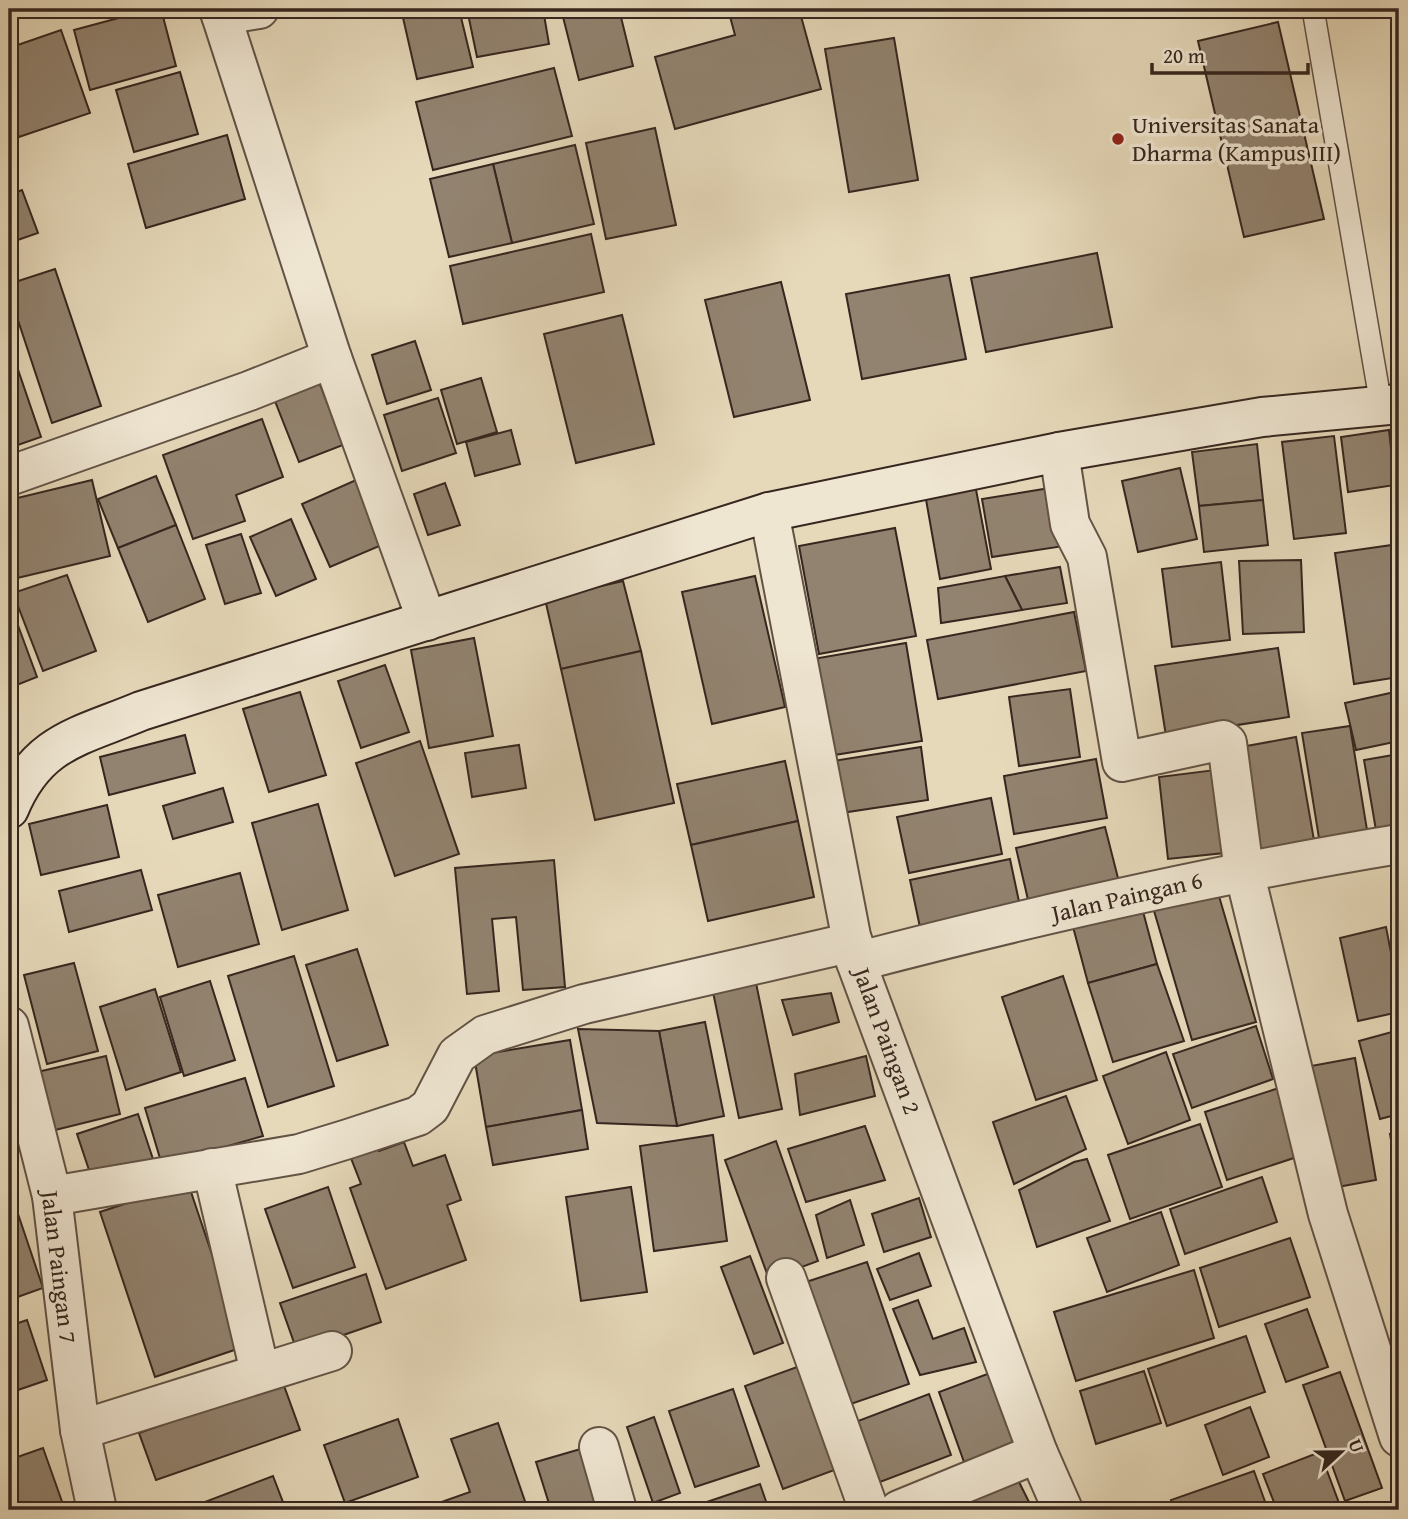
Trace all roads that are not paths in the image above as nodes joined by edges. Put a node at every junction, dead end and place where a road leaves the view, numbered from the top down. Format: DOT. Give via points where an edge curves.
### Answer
graph roads {
  1 [pos="260,9"];
  2 [pos="1313,9"];
  3 [pos="220,12"];
  4 [pos="332,358"];
  5 [pos="1390,405"];
  6 [pos="1059,452"];
  7 [pos="9,476"];
  8 [pos="769,512"];
  9 [pos="427,621"];
  10 [pos="9,809"];
  11 [pos="1399,844"];
  12 [pos="1244,871"];
  13 [pos="855,953"];
  14 [pos="9,1026"];
  15 [pos="212,1168"];
  16 [pos="52,1196"];
  17 [pos="786,1278"];
  18 [pos="332,1351"];
  19 [pos="260,1372"];
  20 [pos="80,1430"];
  21 [pos="1399,1437"];
  22 [pos="599,1447"];
  23 [pos="1038,1453"];
  24 [pos="97,1510"];
  25 [pos="617,1510"];
  26 [pos="869,1510"];
  27 [pos="899,1510"];
  28 [pos="1063,1510"];
  1 -- 3 [label="street"];
  2 -- 5 [label="lane"];
  3 -- 4 [label="street"];
  4 -- 7 [label="street"];
  4 -- 9 [label="street"];
  5 -- 6 [label="street" via="1262,417"];
  6 -- 8 [label="street"];
  6 -- 12 [label="street" via="1069,524 1087,557 1122,762 1225,741"];
  8 -- 9 [label="street"];
  8 -- 13 [label="street, Jalan Paingan 2"];
  9 -- 10 [label="street" via="141,711 51,749 21,780"];
  11 -- 12 [label="street, Jalan Paingan 6"];
  12 -- 13 [label="street, Jalan Paingan 6"];
  12 -- 21 [label="street" via="1328,1214"];
  13 -- 15 [label="street, Jalan Paingan 6" via="584,1004 485,1035 457,1055 430,1107 418,1116 299,1154"];
  13 -- 23 [label="street, Jalan Paingan 2"];
  14 -- 16 [label="street, Jalan Paingan 7"];
  15 -- 16 [label="street, Jalan Paingan 6"];
  15 -- 19 [label="street"];
  16 -- 20 [label="street, Jalan Paingan 7"];
  17 -- 26 [label="street"];
  18 -- 19 [label="street"];
  19 -- 20 [label="street"];
  20 -- 24 [label="street, Jalan Paingan 7"];
  22 -- 25 [label="street"];
  23 -- 27 [label="street"];
  23 -- 28 [label="street, Jalan Paingan 2"];
}
